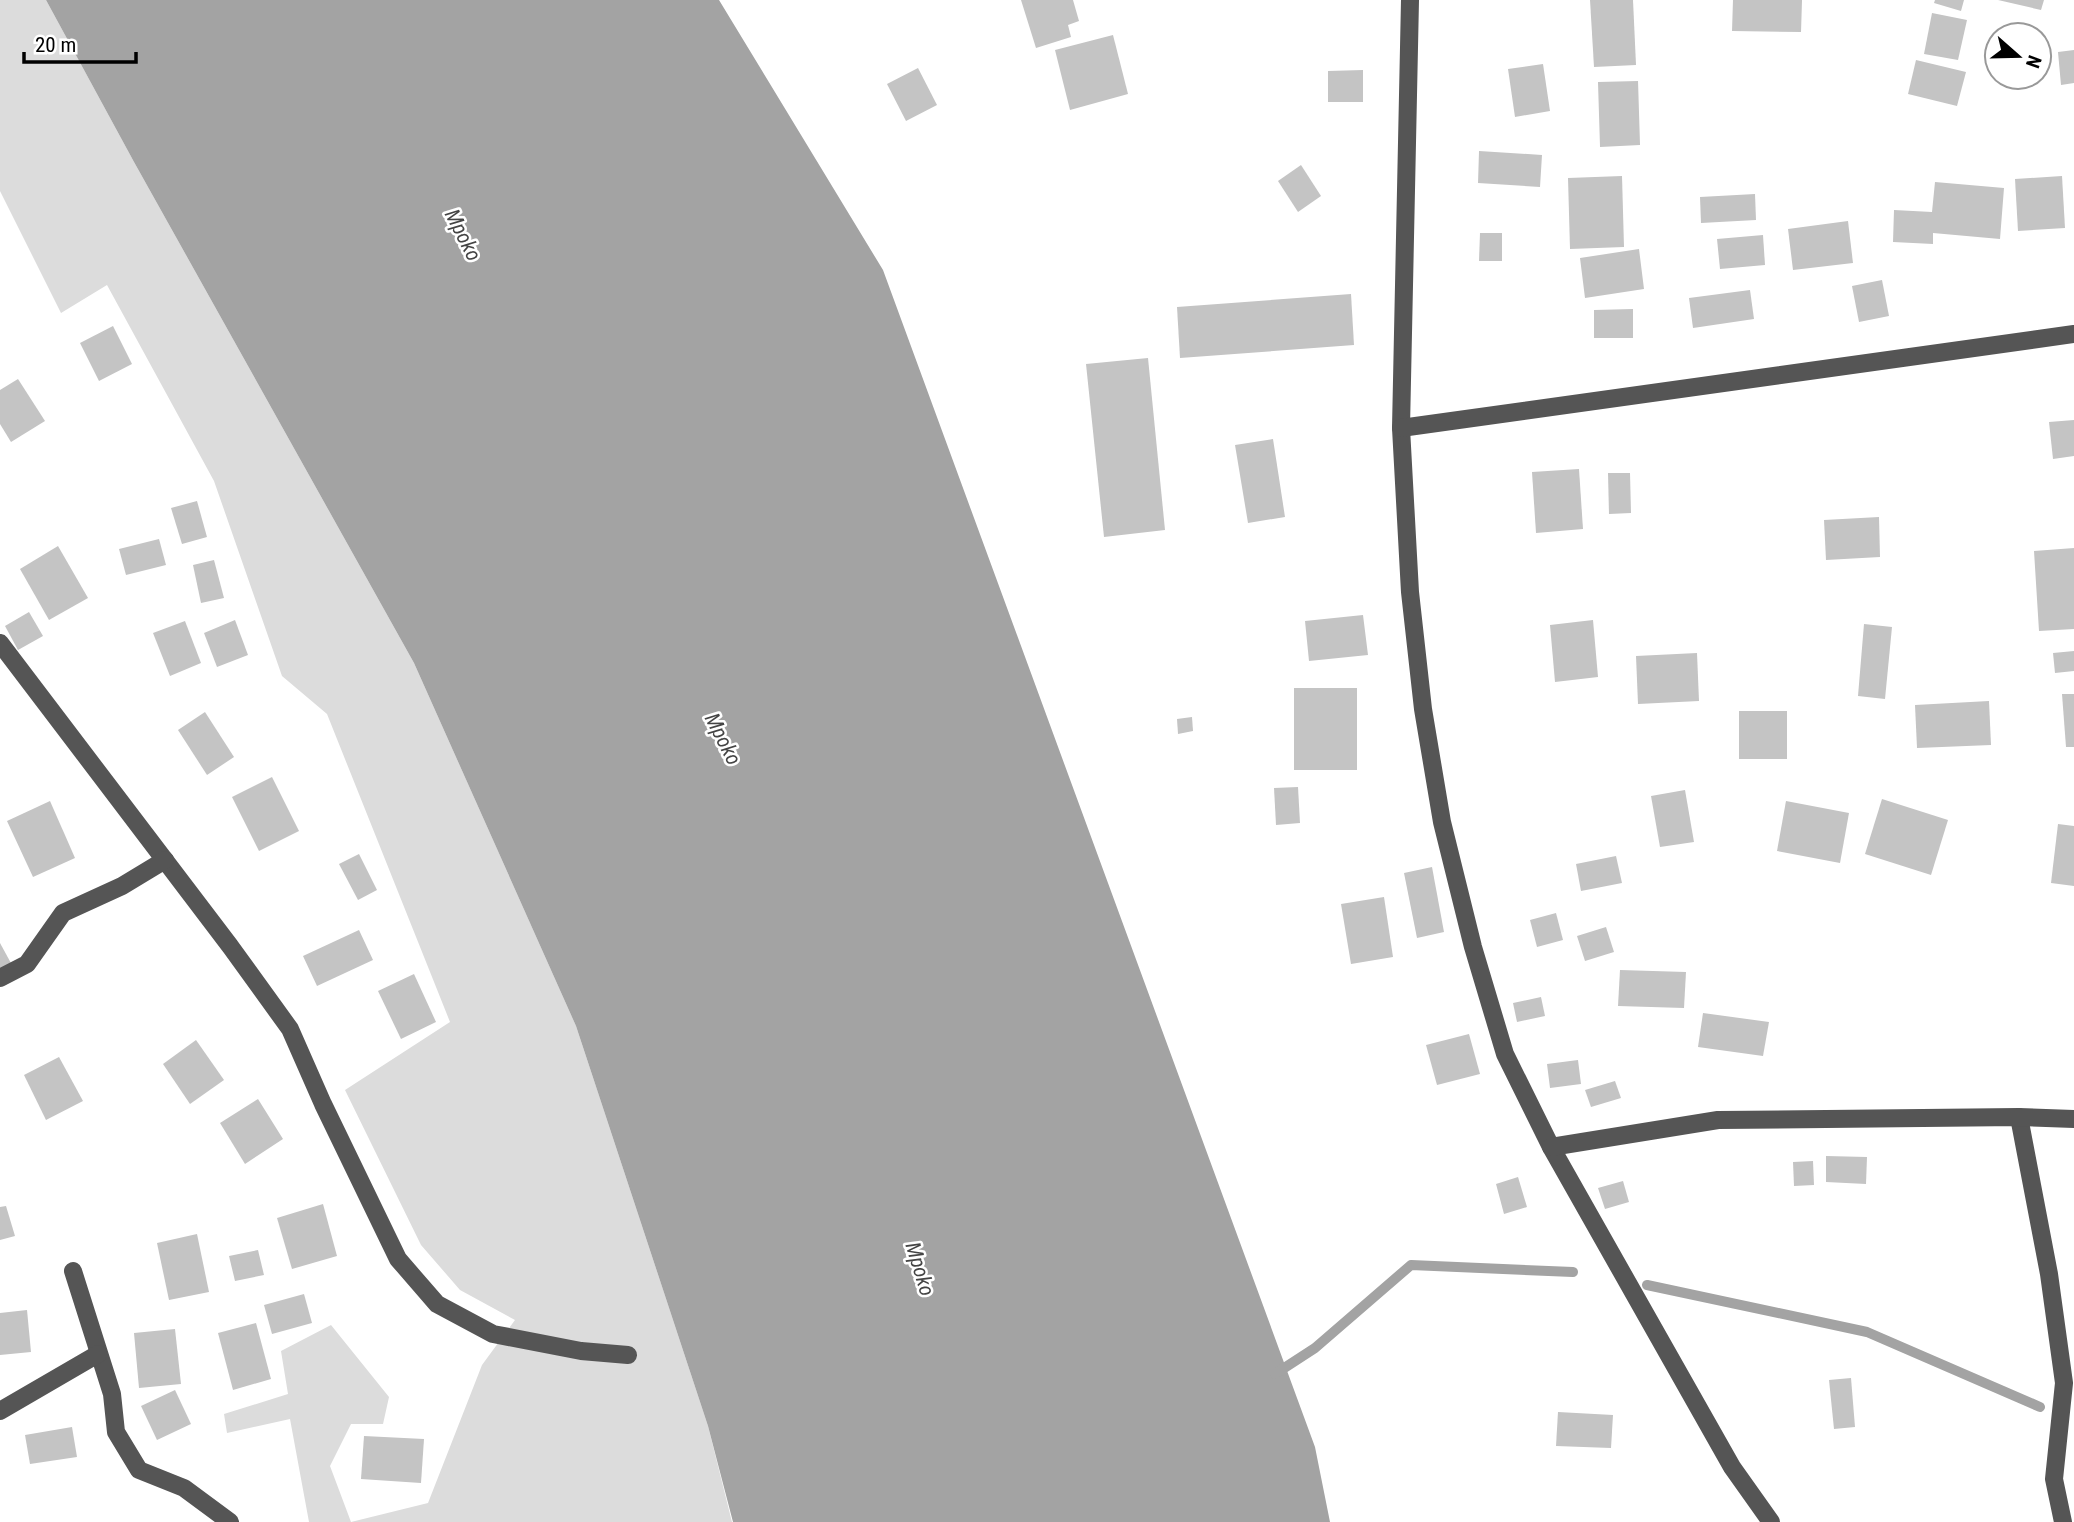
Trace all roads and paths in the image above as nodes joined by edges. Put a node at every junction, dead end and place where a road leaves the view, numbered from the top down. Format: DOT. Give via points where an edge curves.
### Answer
graph roads {
  1 [pos="1410,0"];
  2 [pos="2074,334"];
  3 [pos="1401,428"];
  4 [pos="0,643"];
  5 [pos="165,860"];
  6 [pos="0,978"];
  7 [pos="2019,1117"];
  8 [pos="2074,1119"];
  9 [pos="1551,1147"];
  10 [pos="74,1271"];
  11 [pos="98,1354"];
  12 [pos="628,1355"];
  13 [pos="0,1411"];
  14 [pos="230,1522"];
  15 [pos="1771,1522"];
  16 [pos="2063,1522"];
  1 -- 3 [label="street"];
  2 -- 3 [label="street"];
  3 -- 9 [label="street" via="1410,592 1442,822 1505,1054"];
  4 -- 5 [label="street"];
  5 -- 6 [label="street" via="63,913 27,964"];
  5 -- 12 [label="street" via="290,1029 398,1259 437,1304 493,1334"];
  7 -- 8 [label="street"];
  7 -- 9 [label="street" via="1718,1120"];
  7 -- 16 [label="street" via="2064,1383 2054,1479"];
  9 -- 15 [label="street" via="1732,1467"];
  10 -- 11 [label="street"];
  11 -- 13 [label="street"];
  11 -- 14 [label="street" via="112,1394 116,1432 139,1471 184,1488"];
}
